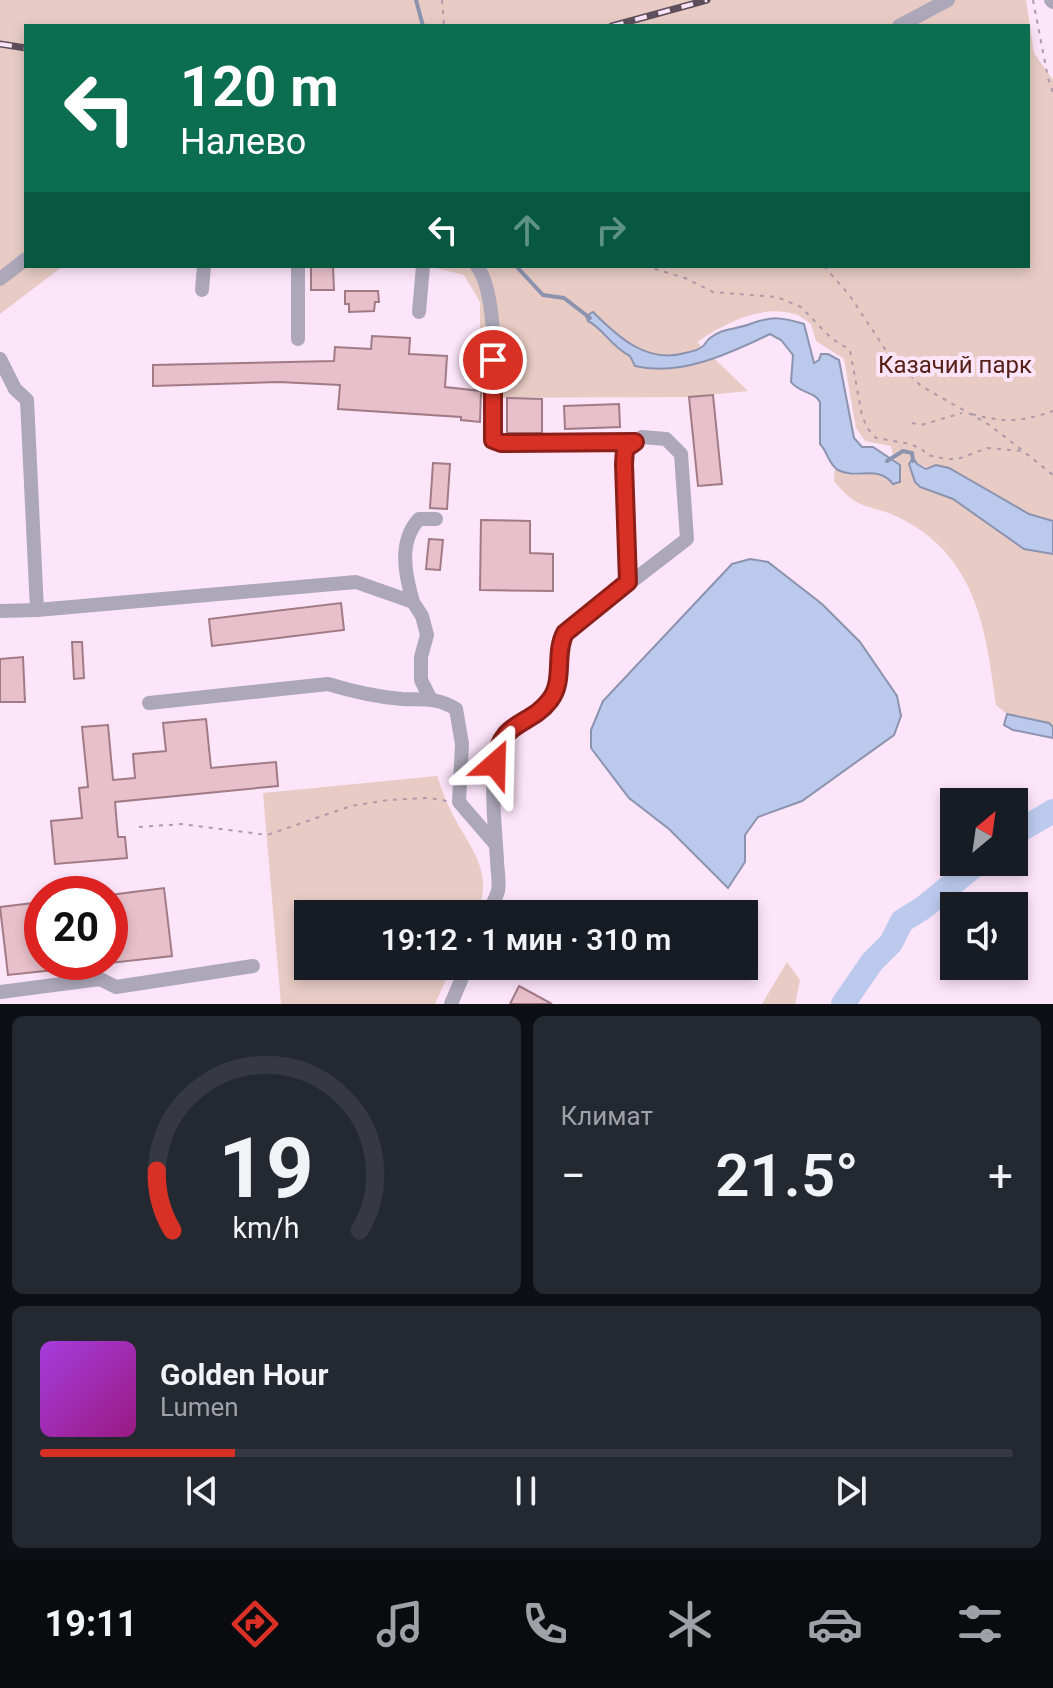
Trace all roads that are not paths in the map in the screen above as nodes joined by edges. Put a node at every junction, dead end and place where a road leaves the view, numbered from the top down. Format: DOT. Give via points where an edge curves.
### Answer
graph roads {
  1 [pos="948,0"];
  2 [pos="903,24"];
  3 [pos="24,261"];
  4 [pos="204,268"];
  5 [pos="298,268"];
  6 [pos="423,268"];
  7 [pos="478,268"];
  8 [pos="0,279"];
  9 [pos="202,290"];
  10 [pos="419,312"];
  11 [pos="298,339"];
  12 [pos="0,359"];
  13 [pos="635,442"];
  14 [pos="436,519"];
  15 [pos="628,582"];
  16 [pos="413,602"];
  17 [pos="37,610"];
  18 [pos="0,611"];
  19 [pos="430,698"];
  20 [pos="149,703"];
  21 [pos="496,845"];
  22 [pos="494,900"];
  23 [pos="253,966"];
  24 [pos="461,980"];
  25 [pos="0,992"];
  26 [pos="451,1004"];
  1 -- 2 [label="street"];
  3 -- 8 [label="street"];
  4 -- 9 [label="street"];
  5 -- 11 [label="street"];
  6 -- 10 [label="street"];
  7 -- 13 [label="street" via="490,316 493,440"];
  12 -- 17 [label="street" via="27,400"];
  13 -- 15 [label="street" via="625,449 624,464"];
  13 -- 15 [label="street" via="642,437 666,439 681,454 687,539"];
  14 -- 16 [label="street" via="419,519 408,531 406,577"];
  15 -- 21 [label="street" via="565,633 553,697 503,738 495,764"];
  16 -- 17 [label="street" via="356,582"];
  16 -- 19 [label="street" via="427,635 421,680"];
  17 -- 18 [label="street"];
  19 -- 20 [label="street" via="402,699 328,684"];
  19 -- 21 [label="street" via="456,709 462,744 459,802"];
  21 -- 22 [label="street"];
  23 -- 25 [label="street" via="116,987 100,979"];
  24 -- 26 [label="street"];
}
